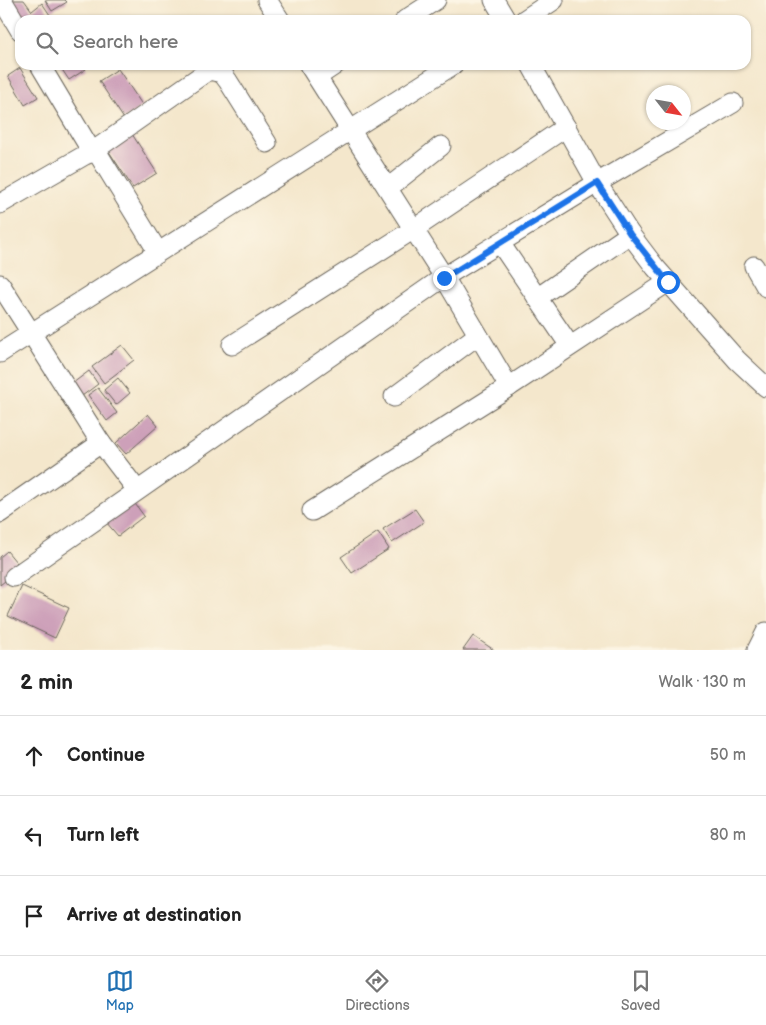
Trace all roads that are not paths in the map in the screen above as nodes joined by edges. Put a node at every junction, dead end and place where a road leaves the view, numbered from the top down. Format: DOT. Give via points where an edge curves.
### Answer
graph roads {
  1 [pos="2,0"];
  2 [pos="267,0"];
  3 [pos="436,0"];
  4 [pos="494,0"];
  5 [pos="554,0"];
  6 [pos="277,15"];
  7 [pos="413,15"];
  8 [pos="503,15"];
  9 [pos="532,15"];
  10 [pos="15,22"];
  11 [pos="43,70"];
  12 [pos="445,70"];
  13 [pos="534,70"];
  14 [pos="313,71"];
  15 [pos="733,103"];
  16 [pos="566,127"];
  17 [pos="351,130"];
  18 [pos="266,143"];
  19 [pos="441,146"];
  20 [pos="92,152"];
  21 [pos="597,183"];
  22 [pos="388,188"];
  23 [pos="0,204"];
  24 [pos="414,229"];
  25 [pos="630,234"];
  26 [pos="500,243"];
  27 [pos="158,252"];
  28 [pos="754,266"];
  29 [pos="444,278"];
  30 [pos="668,282"];
  31 [pos="0,284"];
  32 [pos="766,288"];
  33 [pos="538,298"];
  34 [pos="31,333"];
  35 [pos="478,335"];
  36 [pos="232,345"];
  37 [pos="570,346"];
  38 [pos="0,352"];
  39 [pos="509,387"];
  40 [pos="766,387"];
  41 [pos="394,397"];
  42 [pos="101,443"];
  43 [pos="137,490"];
  44 [pos="312,511"];
  45 [pos="0,513"];
  46 [pos="14,577"];
  1 -- 10 [label="street"];
  2 -- 6 [label="street"];
  3 -- 7 [label="street"];
  4 -- 8 [label="street"];
  5 -- 9 [label="street"];
  11 -- 20 [label="street"];
  12 -- 17 [label="street"];
  13 -- 16 [label="street"];
  14 -- 17 [label="street"];
  15 -- 21 [label="street"];
  16 -- 21 [label="street"];
  16 -- 24 [label="street"];
  17 -- 22 [label="street"];
  17 -- 27 [label="street"];
  18 -- 20 [label="street" via="222,73 209,70"];
  19 -- 22 [label="street"];
  20 -- 23 [label="street"];
  20 -- 27 [label="street" via="100,157"];
  21 -- 25 [label="street"];
  21 -- 26 [label="street"];
  22 -- 24 [label="street"];
  24 -- 29 [label="street"];
  24 -- 36 [label="street"];
  25 -- 30 [label="street"];
  25 -- 33 [label="street"];
  26 -- 29 [label="street"];
  26 -- 33 [label="street"];
  27 -- 34 [label="street"];
  28 -- 32 [label="street"];
  29 -- 35 [label="street"];
  29 -- 43 [label="street"];
  30 -- 37 [label="street"];
  30 -- 40 [label="street" via="737,360"];
  31 -- 34 [label="street"];
  33 -- 37 [label="street"];
  34 -- 38 [label="street"];
  34 -- 42 [label="street"];
  35 -- 39 [label="street"];
  35 -- 41 [label="street"];
  37 -- 39 [label="street"];
  39 -- 44 [label="street"];
  42 -- 43 [label="street"];
  42 -- 45 [label="street"];
  43 -- 46 [label="street"];
}
